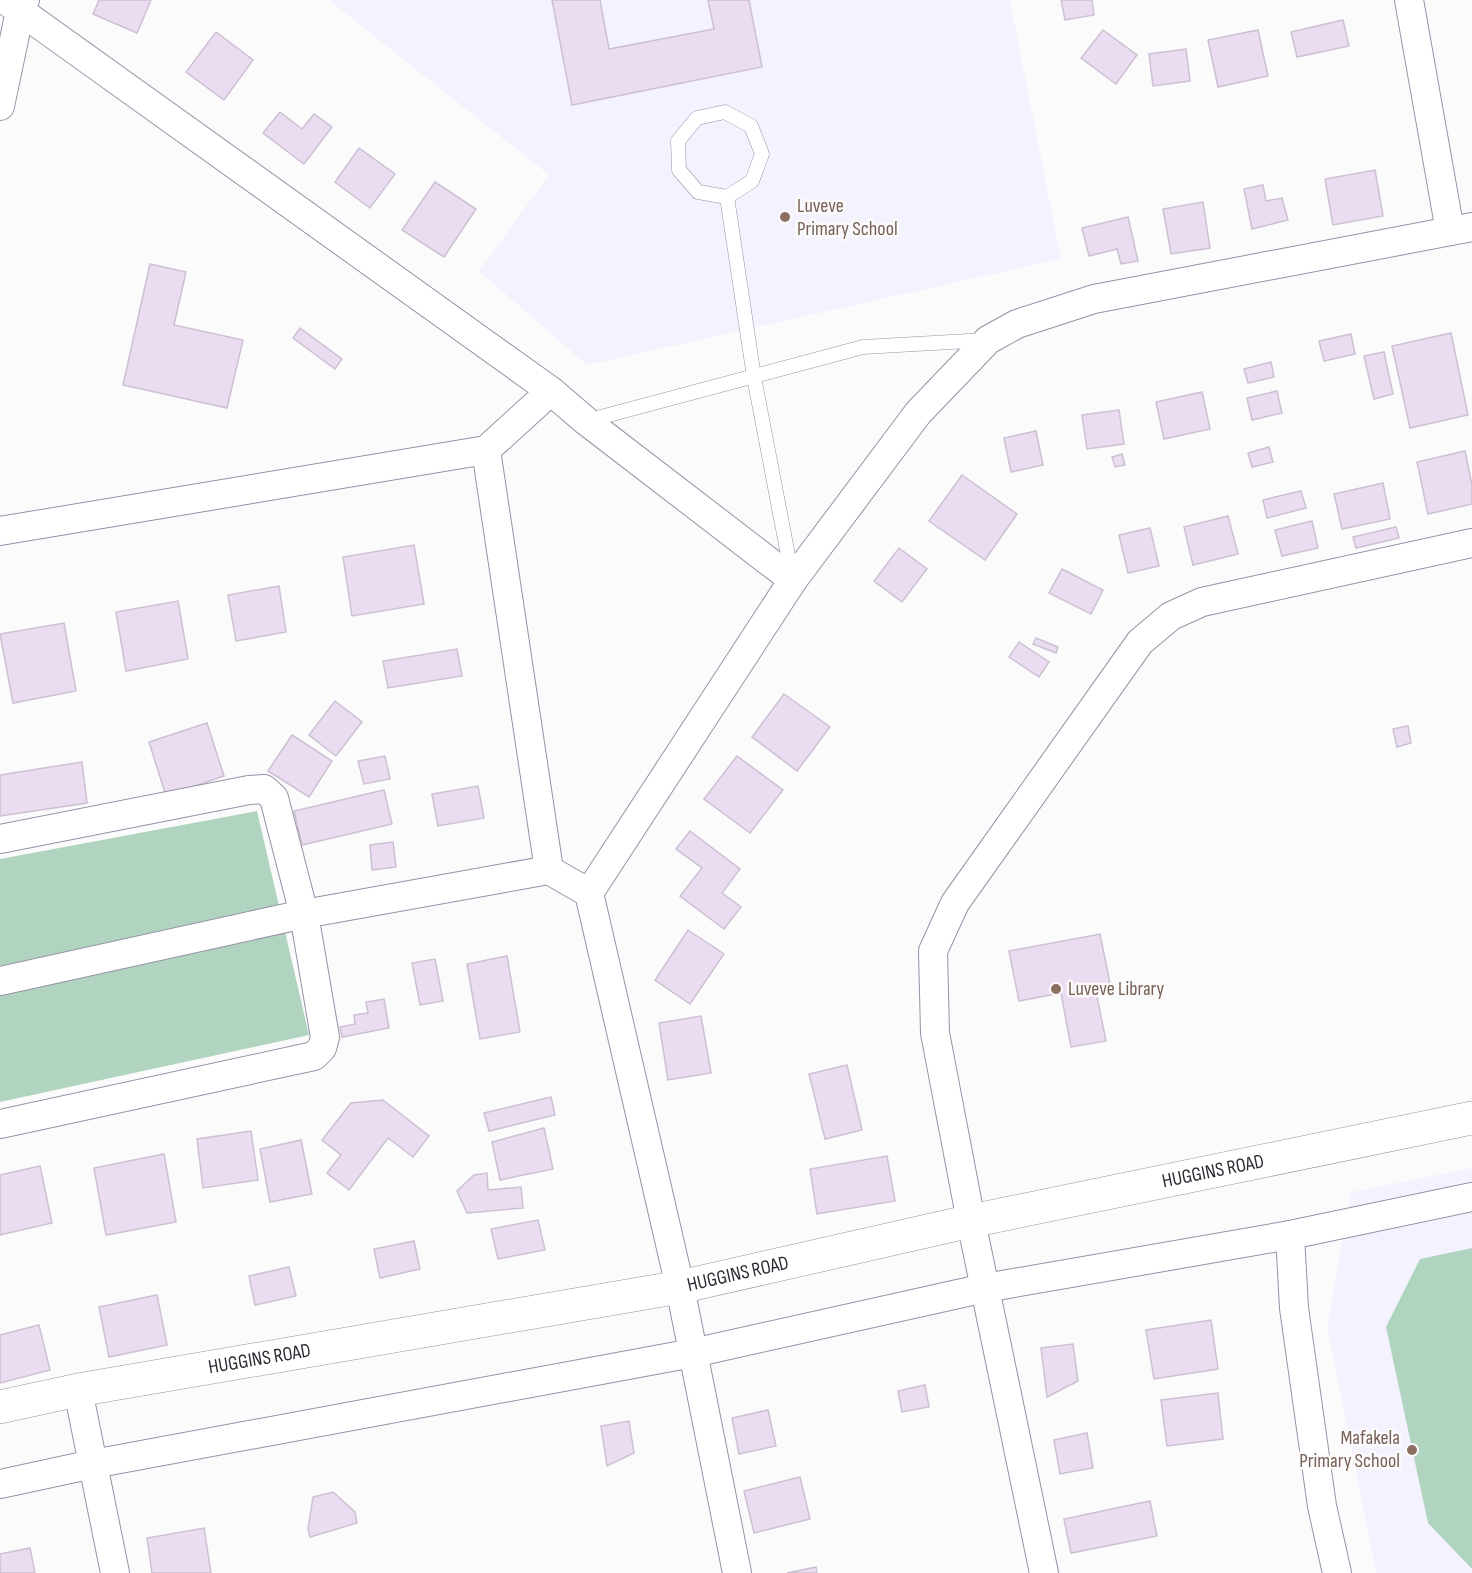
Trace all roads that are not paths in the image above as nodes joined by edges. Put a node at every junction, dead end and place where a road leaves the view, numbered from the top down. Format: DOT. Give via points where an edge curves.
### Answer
graph roads {
  1 [pos="1409,0"];
  2 [pos="17,4"];
  3 [pos="0,106"];
  4 [pos="727,197"];
  5 [pos="1461,229"];
  6 [pos="988,340"];
  7 [pos="754,376"];
  8 [pos="551,391"];
  9 [pos="586,421"];
  10 [pos="486,450"];
  11 [pos="0,531"];
  12 [pos="1472,543"];
  13 [pos="793,580"];
  14 [pos="0,839"];
  15 [pos="549,870"];
  16 [pos="589,893"];
  17 [pos="304,914"];
  18 [pos="0,981"];
  19 [pos="1472,1118"];
  20 [pos="0,1124"];
  21 [pos="1472,1197"];
  22 [pos="971,1221"];
  23 [pos="1290,1235"];
  24 [pos="680,1287"];
  25 [pos="985,1288"];
  26 [pos="693,1353"];
  27 [pos="78,1390"];
  28 [pos="0,1407"];
  29 [pos="93,1464"];
  30 [pos="0,1484"];
  31 [pos="115,1573"];
  32 [pos="737,1573"];
  33 [pos="1044,1573"];
  34 [pos="1337,1573"];
  1 -- 5 [label="street"];
  2 -- 3 [label="street"];
  2 -- 8 [label="street"];
  4 -- 4 [label="lane" via="752,182 762,154 751,126 726,112 697,118 678,141 679,170 691,185 698,192"];
  4 -- 7 [label="lane"];
  5 -- 6 [label="street" via="1094,299 1017,324"];
  6 -- 7 [label="lane" via="863,347"];
  6 -- 13 [label="street" via="918,413"];
  7 -- 9 [label="lane"];
  7 -- 13 [label="lane"];
  8 -- 9 [label="street"];
  8 -- 10 [label="street"];
  9 -- 13 [label="street"];
  10 -- 11 [label="street"];
  10 -- 15 [label="street"];
  12 -- 22 [label="street" via="1202,602 1171,616 1140,642 955,903 933,951 935,1033"];
  13 -- 16 [label="street"];
  14 -- 17 [label="street" via="264,789 274,798"];
  15 -- 16 [label="street"];
  15 -- 17 [label="street"];
  16 -- 24 [label="street"];
  17 -- 18 [label="street"];
  17 -- 20 [label="street" via="325,1037 314,1056"];
  19 -- 22 [label="street, HUGGINS ROAD"];
  21 -- 23 [label="street"];
  22 -- 24 [label="street, HUGGINS ROAD"];
  22 -- 25 [label="street"];
  23 -- 25 [label="street"];
  23 -- 34 [label="street" via="1295,1319 1322,1506"];
  24 -- 26 [label="street"];
  24 -- 27 [label="street, HUGGINS ROAD"];
  25 -- 26 [label="street"];
  25 -- 33 [label="street"];
  26 -- 29 [label="street"];
  26 -- 32 [label="street"];
  27 -- 28 [label="street, HUGGINS ROAD"];
  27 -- 29 [label="street"];
  29 -- 30 [label="street"];
  29 -- 31 [label="street"];
}
